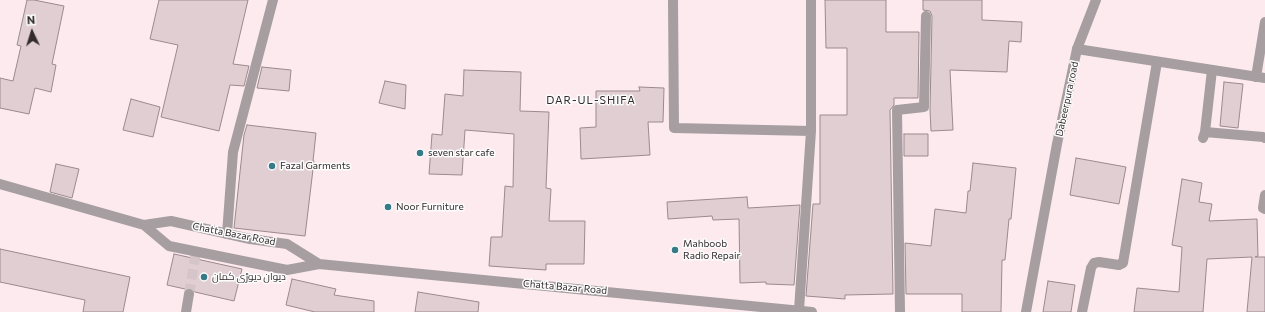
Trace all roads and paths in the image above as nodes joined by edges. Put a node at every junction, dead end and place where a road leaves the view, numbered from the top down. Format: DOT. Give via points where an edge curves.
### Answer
graph roads {
  1 [pos="273,0"];
  2 [pos="673,0"];
  3 [pos="811,0"];
  4 [pos="1096,0"];
  5 [pos="926,16"];
  6 [pos="1265,22"];
  7 [pos="1077,49"];
  8 [pos="1157,62"];
  9 [pos="1212,70"];
  10 [pos="1260,78"];
  11 [pos="811,131"];
  12 [pos="1265,138"];
  13 [pos="0,184"];
  14 [pos="1265,195"];
  15 [pos="1265,209"];
  16 [pos="144,225"];
  17 [pos="227,234"];
  18 [pos="319,264"];
  19 [pos="189,294"];
  20 [pos="799,310"];
  21 [pos="186,312"];
  22 [pos="812,312"];
  23 [pos="900,312"];
  24 [pos="1026,312"];
  25 [pos="1082,312"];
  1 -- 17 [label="street" via="233,152"];
  2 -- 11 [label="street" via="674,128"];
  3 -- 11 [label="street"];
  4 -- 7 [label="street"];
  5 -- 23 [label="street" via="924,107 897,110"];
  6 -- 10 [label="street"];
  7 -- 8 [label="street, Dabeerpura road"];
  7 -- 24 [label="street, Dabeerpura road"];
  8 -- 9 [label="street, Dabeerpura road"];
  8 -- 25 [label="street" via="1123,263 1094,263"];
  9 -- 10 [label="street, Dabeerpura road"];
  9 -- 12 [label="street" via="1204,135"];
  11 -- 20 [label="street"];
  13 -- 16 [label="street, Chatta Bazar Road"];
  14 -- 15 [label="street"];
  16 -- 17 [label="street, Chatta Bazar Road" via="171,221"];
  16 -- 18 [label="street, Chatta Bazar Road" via="169,246 287,270"];
  17 -- 18 [label="street, Chatta Bazar Road" via="287,244"];
  18 -- 20 [label="street, Chatta Bazar Road"];
  19 -- 21 [label="street"];
  20 -- 22 [label="street, Chatta Bazar Road"];
}
